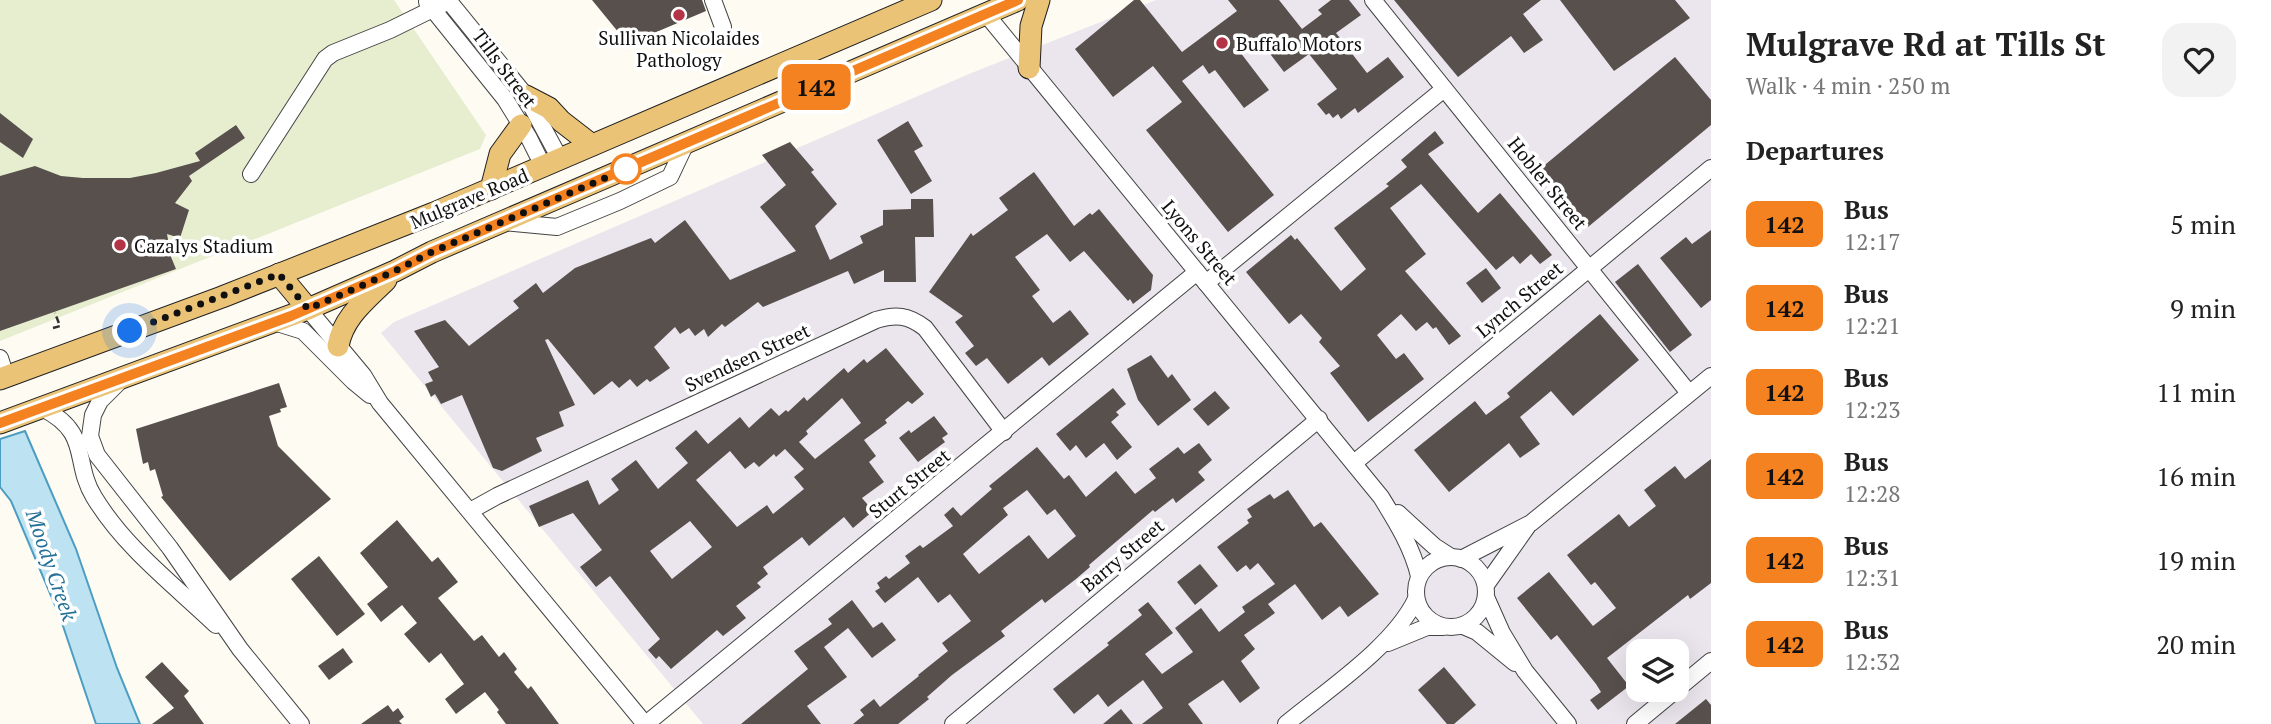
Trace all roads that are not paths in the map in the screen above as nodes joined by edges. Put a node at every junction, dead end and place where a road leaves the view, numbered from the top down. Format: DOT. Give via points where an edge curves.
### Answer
graph roads {
  1 [pos="448,0"];
  2 [pos="713,0"];
  3 [pos="931,0"];
  4 [pos="1018,0"];
  5 [pos="1040,0"];
  6 [pos="1373,0"];
  7 [pos="430,4"];
  8 [pos="982,7"];
  9 [pos="723,27"];
  10 [pos="1029,68"];
  11 [pos="1444,89"];
  12 [pos="526,96"];
  13 [pos="521,125"];
  14 [pos="686,143"];
  15 [pos="592,145"];
  16 [pos="552,163"];
  17 [pos="1711,169"];
  18 [pos="251,174"];
  19 [pos="491,189"];
  20 [pos="566,194"];
  21 [pos="501,222"];
  22 [pos="1589,267"];
  23 [pos="395,271"];
  24 [pos="279,274"];
  25 [pos="1202,278"];
  26 [pos="308,309"];
  27 [pos="274,322"];
  28 [pos="338,346"];
  29 [pos="2,372"];
  30 [pos="1711,376"];
  31 [pos="120,380"];
  32 [pos="1689,394"];
  33 [pos="380,403"];
  34 [pos="42,408"];
  35 [pos="1319,419"];
  36 [pos="0,424"];
  37 [pos="1004,432"];
  38 [pos="1354,463"];
  39 [pos="111,474"];
  40 [pos="88,485"];
  41 [pos="1381,497"];
  42 [pos="470,511"];
  43 [pos="1531,523"];
  44 [pos="1456,558"];
  45 [pos="1419,576"];
  46 [pos="1486,591"];
  47 [pos="1416,599"];
  48 [pos="1463,626"];
  49 [pos="1444,627"];
  50 [pos="1382,645"];
  51 [pos="240,649"];
  52 [pos="1711,661"];
  53 [pos="1525,671"];
  54 [pos="301,724"];
  55 [pos="645,724"];
  56 [pos="953,724"];
  57 [pos="1286,724"];
  58 [pos="1568,724"];
  59 [pos="1635,724"];
  1 -- 7 [label="street"];
  1 -- 12 [label="street, Tills Street"];
  2 -- 9 [label="street"];
  3 -- 15 [label="main road, Mulgrave Road"];
  4 -- 8 [label="main road, Mulgrave Road"];
  5 -- 10 [label="main road" via="1031,26"];
  6 -- 11 [label="street, Hobler Street"];
  7 -- 13 [label="street, Tills Street"];
  7 -- 18 [label="street" via="390,30 326,59"];
  8 -- 10 [label="street, Lyons Street"];
  8 -- 14 [label="main road, Mulgrave Road"];
  10 -- 25 [label="street, Lyons Street"];
  11 -- 22 [label="street, Hobler Street"];
  11 -- 25 [label="street, Sturt Street"];
  12 -- 15 [label="main road" via="549,108"];
  12 -- 16 [label="street, Tills Street"];
  13 -- 16 [label="street, Tills Street"];
  13 -- 19 [label="main road" via="500,154"];
  14 -- 20 [label="main road, Mulgrave Road"];
  14 -- 21 [label="street, Mulgrave Road" via="670,177 598,211 557,226"];
  15 -- 16 [label="main road, Mulgrave Road"];
  16 -- 19 [label="main road, Mulgrave Road"];
  16 -- 20 [label="main road"];
  17 -- 22 [label="street, Lynch Street"];
  19 -- 24 [label="main road, Mulgrave Road"];
  20 -- 21 [label="main road, Mulgrave Road"];
  21 -- 23 [label="main road, Mulgrave Road"];
  22 -- 32 [label="street, Hobler Street"];
  22 -- 38 [label="street, Lynch Street"];
  23 -- 26 [label="main road, Mulgrave Road"];
  23 -- 28 [label="main road" via="350,317"];
  24 -- 26 [label="main road"];
  24 -- 29 [label="main road, Mulgrave Road"];
  25 -- 35 [label="street, Lyons Street"];
  25 -- 37 [label="street, Sturt Street"];
  26 -- 27 [label="main road, Mulgrave Road"];
  26 -- 28 [label="street"];
  27 -- 31 [label="main road, Mulgrave Road"];
  27 -- 33 [label="street" via="303,331"];
  28 -- 33 [label="street"];
  30 -- 32 [label="street"];
  31 -- 34 [label="main road, Mulgrave Road"];
  31 -- 39 [label="street" via="98,404 90,428 95,452"];
  32 -- 43 [label="street"];
  33 -- 42 [label="street"];
  34 -- 36 [label="main road, Mulgrave Road"];
  34 -- 40 [label="street" via="75,436"];
  35 -- 38 [label="street, Lyons Street"];
  35 -- 56 [label="street, Barry Street"];
  37 -- 42 [label="street, Svendsen Street" via="925,328 913,319 890,316"];
  37 -- 55 [label="street, Sturt Street"];
  38 -- 41 [label="street, Lyons Street"];
  39 -- 40 [label="street" via="99,474"];
  39 -- 51 [label="street" via="173,551"];
  40 -- 51 [label="street" via="145,560"];
  41 -- 44 [label="street, Lyons Street" via="1434,546"];
  41 -- 45 [label="street, Lyons Street" via="1414,554"];
  42 -- 55 [label="street"];
  43 -- 44 [label="street"];
  43 -- 46 [label="street"];
  44 -- 45 [label="street" via="1433,562"];
  44 -- 46 [label="street" via="1477,568"];
  45 -- 47 [label="street"];
  46 -- 48 [label="street" via="1479,615"];
  46 -- 53 [label="street" via="1502,633"];
  47 -- 49 [label="street" via="1426,617"];
  47 -- 50 [label="street"];
  48 -- 49 [label="street"];
  48 -- 53 [label="street"];
  49 -- 50 [label="street" via="1427,627"];
  50 -- 57 [label="street"];
  51 -- 54 [label="street"];
  52 -- 59 [label="street"];
  53 -- 58 [label="street"];
}
